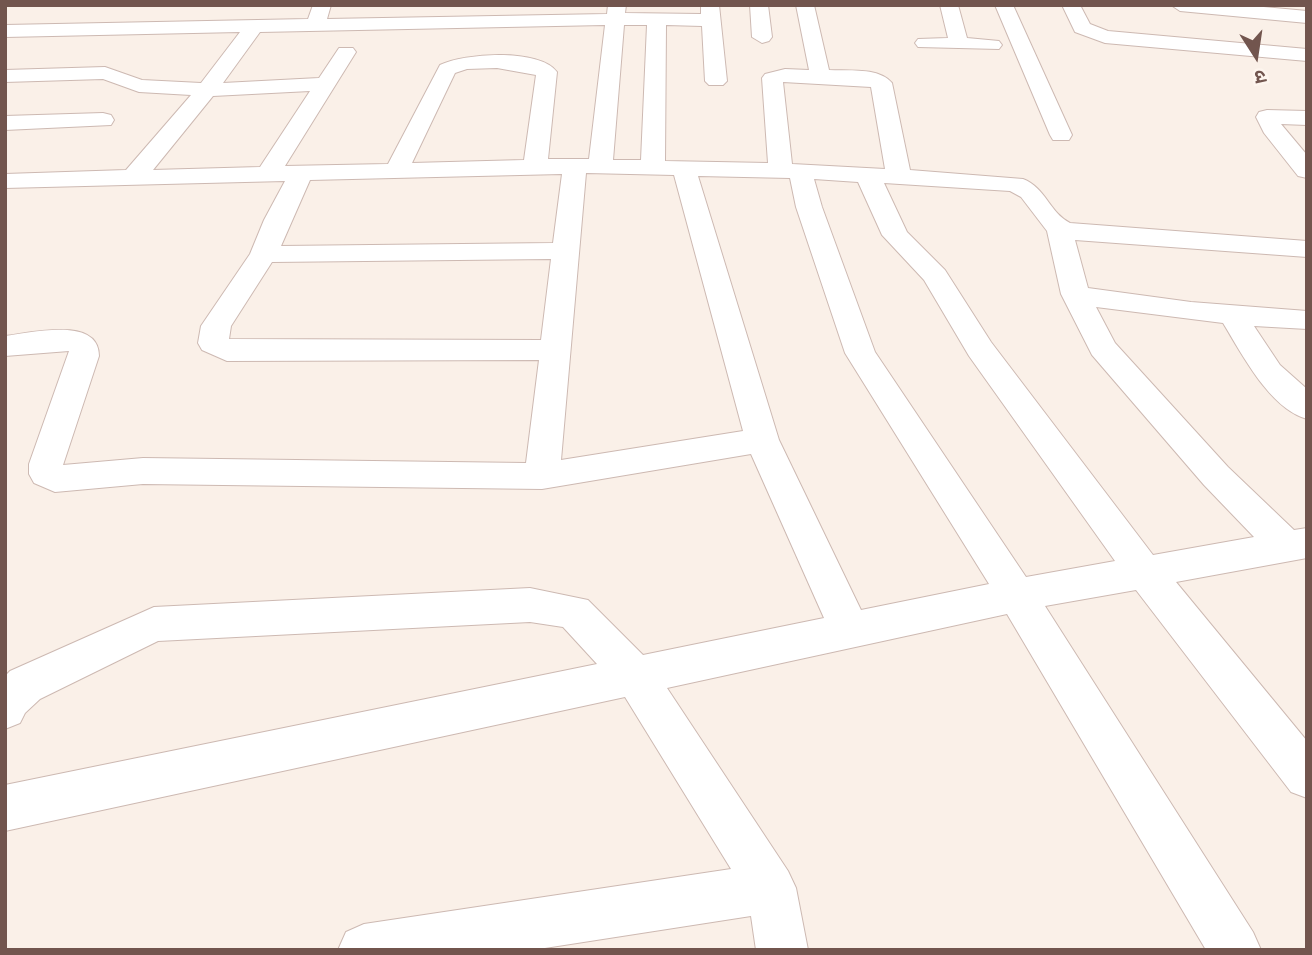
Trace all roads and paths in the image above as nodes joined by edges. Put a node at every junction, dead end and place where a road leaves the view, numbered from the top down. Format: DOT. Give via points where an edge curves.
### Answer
graph roads {
  1 [pos="227,5"];
  2 [pos="322,5"];
  3 [pos="760,5"];
  4 [pos="805,5"];
  5 [pos="949,5"];
  6 [pos="1004,5"];
  7 [pos="1071,5"];
  8 [pos="1180,5"];
  9 [pos="1205,6"];
  10 [pos="617,12"];
  11 [pos="119,13"];
  12 [pos="533,13"];
  13 [pos="710,13"];
  14 [pos="426,14"];
  15 [pos="1307,17"];
  16 [pos="657,19"];
  17 [pos="315,24"];
  18 [pos="255,26"];
  19 [pos="215,27"];
  20 [pos="107,29"];
  21 [pos="5,31"];
  22 [pos="762,37"];
  23 [pos="925,43"];
  24 [pos="959,44"];
  25 [pos="992,44"];
  26 [pos="346,52"];
  27 [pos="1307,55"];
  28 [pos="820,75"];
  29 [pos="5,76"];
  30 [pos="716,81"];
  31 [pos="326,84"];
  32 [pos="207,90"];
  33 [pos="1307,118"];
  34 [pos="103,120"];
  35 [pos="5,123"];
  36 [pos="1061,135"];
  37 [pos="588,166"];
  38 [pos="535,167"];
  39 [pos="668,168"];
  40 [pos="396,171"];
  41 [pos="790,171"];
  42 [pos="1307,171"];
  43 [pos="301,173"];
  44 [pos="268,174"];
  45 [pos="884,177"];
  46 [pos="132,179"];
  47 [pos="5,181"];
  48 [pos="1059,228"];
  49 [pos="1307,249"];
  50 [pos="566,251"];
  51 [pos="264,254"];
  52 [pos="1075,293"];
  53 [pos="1232,315"];
  54 [pos="1307,320"];
  55 [pos="5,346"];
  56 [pos="555,350"];
  57 [pos="1307,408"];
  58 [pos="762,440"];
  59 [pos="542,476"];
  60 [pos="1297,545"];
  61 [pos="1145,573"];
  62 [pos="1017,595"];
  63 [pos="850,630"];
  64 [pos="635,676"];
  65 [pos="5,709"];
  66 [pos="1292,736"];
  67 [pos="1307,776"];
  68 [pos="5,808"];
  69 [pos="771,888"];
  70 [pos="364,950"];
  71 [pos="782,950"];
  72 [pos="1235,950"];
  1 -- 19 [label="street"];
  2 -- 17 [label="street"];
  3 -- 22 [label="street"];
  4 -- 28 [label="street"];
  5 -- 24 [label="street"];
  6 -- 36 [label="street"];
  7 -- 27 [label="street" via="1082,28 1105,37"];
  8 -- 9 [label="street"];
  9 -- 15 [label="street"];
  10 -- 12 [label="street"];
  10 -- 16 [label="street"];
  10 -- 37 [label="street"];
  11 -- 20 [label="street"];
  12 -- 14 [label="street"];
  13 -- 16 [label="street"];
  13 -- 30 [label="street"];
  14 -- 17 [label="street"];
  16 -- 39 [label="street"];
  17 -- 18 [label="street"];
  18 -- 19 [label="street"];
  18 -- 32 [label="street"];
  19 -- 20 [label="street"];
  20 -- 21 [label="street"];
  23 -- 24 [label="street"];
  24 -- 25 [label="street"];
  26 -- 31 [label="street"];
  28 -- 41 [label="street" via="775,76 771,80"];
  28 -- 45 [label="street" via="881,83"];
  29 -- 32 [label="street" via="105,73 139,86"];
  31 -- 32 [label="street"];
  31 -- 44 [label="street"];
  32 -- 46 [label="street"];
  33 -- 42 [label="street" via="1267,117"];
  34 -- 35 [label="street"];
  37 -- 38 [label="street"];
  37 -- 39 [label="street"];
  37 -- 50 [label="street"];
  38 -- 40 [label="street"];
  38 -- 40 [label="street" via="547,72 535,65 472,62 447,69"];
  39 -- 41 [label="street"];
  39 -- 58 [label="street"];
  40 -- 43 [label="street"];
  41 -- 45 [label="street"];
  41 -- 62 [label="street" via="809,207 860,353"];
  43 -- 44 [label="street"];
  43 -- 51 [label="street"];
  44 -- 46 [label="street"];
  45 -- 48 [label="street" via="1014,184 1033,193"];
  45 -- 61 [label="street" via="895,235 941,285 980,349"];
  46 -- 47 [label="street"];
  48 -- 49 [label="street"];
  48 -- 52 [label="street"];
  50 -- 51 [label="street"];
  50 -- 56 [label="street"];
  51 -- 56 [label="street" via="216,326 213,343 227,351"];
  52 -- 53 [label="street"];
  52 -- 60 [label="street" via="1103,348 1216,476"];
  53 -- 54 [label="street"];
  53 -- 57 [label="street" via="1269,372"];
  55 -- 59 [label="street" via="72,339 84,347 46,464 46,474 55,479 143,471"];
  56 -- 59 [label="street"];
  58 -- 59 [label="street"];
  58 -- 63 [label="street"];
  60 -- 61 [label="street"];
  61 -- 62 [label="street"];
  61 -- 66 [label="street"];
  62 -- 63 [label="street"];
  62 -- 72 [label="street"];
  63 -- 64 [label="street"];
  64 -- 65 [label="street" via="574,612 530,605 155,624 25,685"];
  64 -- 68 [label="street"];
  64 -- 69 [label="street"];
  66 -- 67 [label="street"];
  69 -- 70 [label="street"];
  69 -- 71 [label="street"];
}
